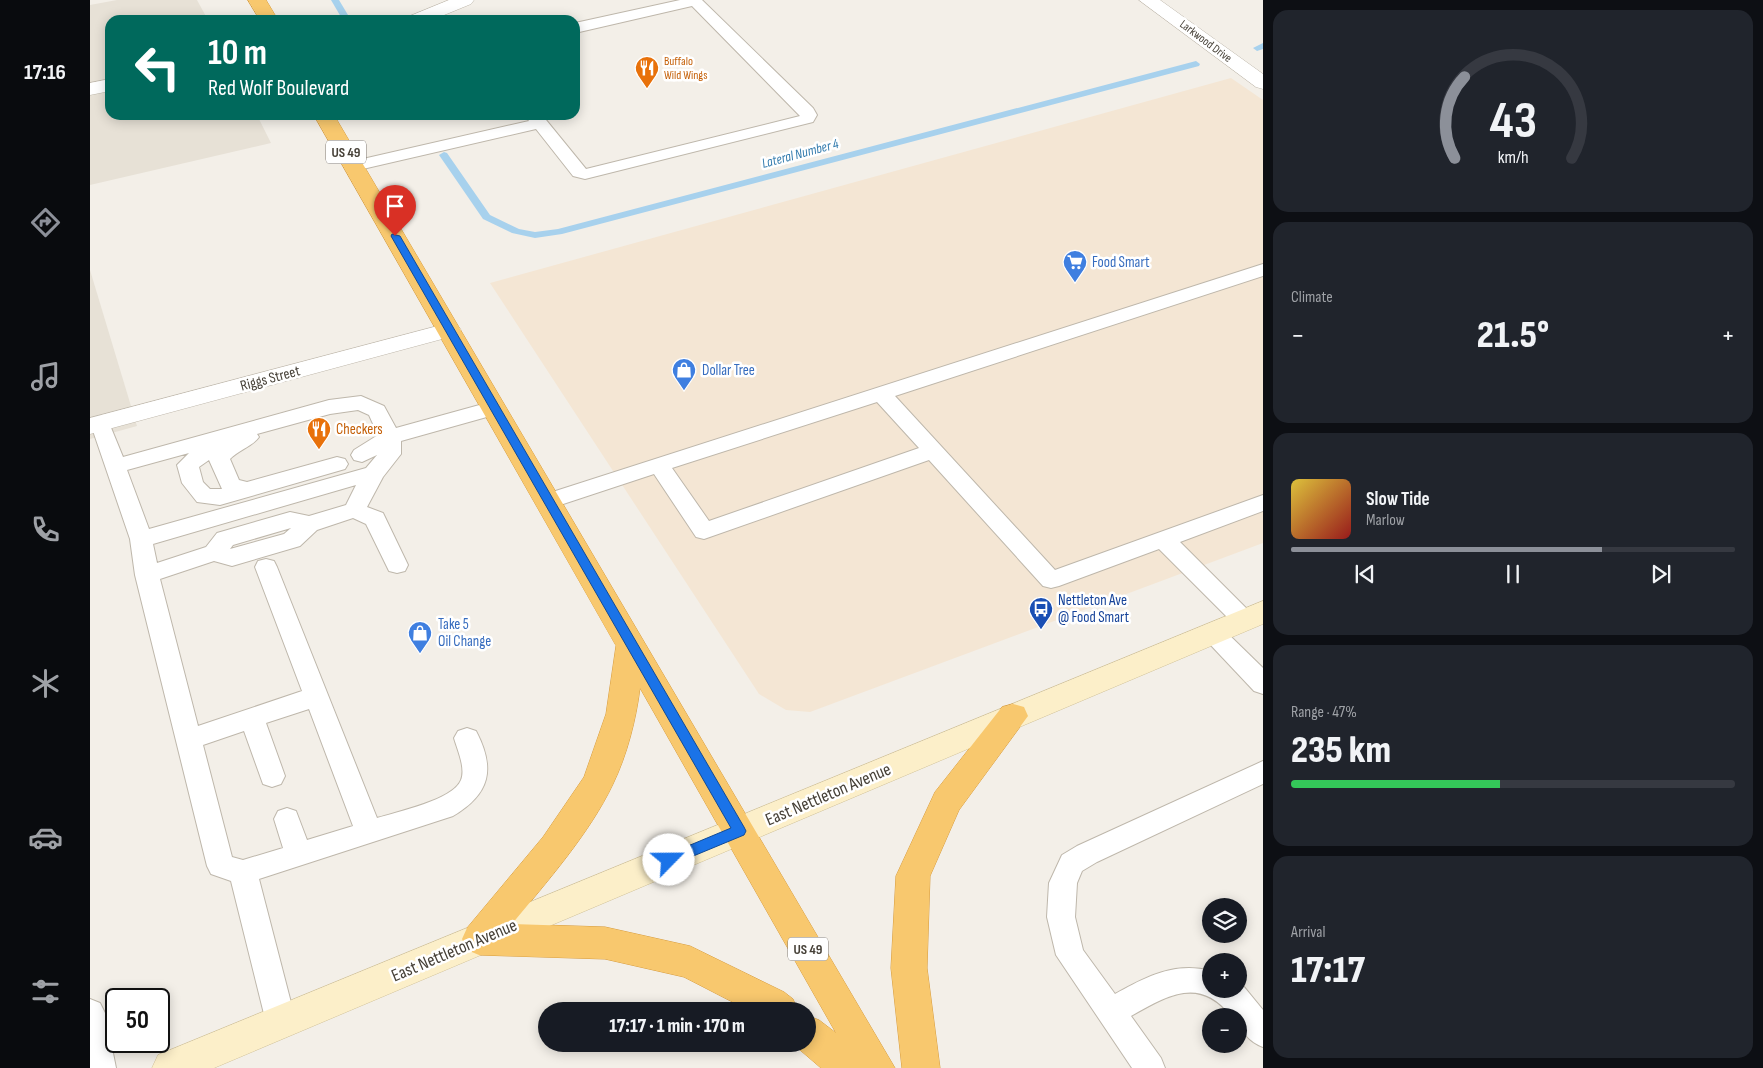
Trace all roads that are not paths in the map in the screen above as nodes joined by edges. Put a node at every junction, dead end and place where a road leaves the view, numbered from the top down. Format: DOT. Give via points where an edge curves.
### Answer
graph roads {
  1 [pos="257,0"];
  2 [pos="465,0"];
  3 [pos="1148,0"];
  4 [pos="694,1"];
  5 [pos="266,15"];
  6 [pos="428,15"];
  7 [pos="580,27"];
  8 [pos="1263,84"];
  9 [pos="105,85"];
  10 [pos="90,89"];
  11 [pos="327,120"];
  12 [pos="532,120"];
  13 [pos="537,120"];
  14 [pos="354,166"];
  15 [pos="1263,270"];
  16 [pos="450,330"];
  17 [pos="882,394"];
  18 [pos="494,408"];
  19 [pos="280,421"];
  20 [pos="95,425"];
  21 [pos="390,437"];
  22 [pos="231,445"];
  23 [pos="933,451"];
  24 [pos="362,455"];
  25 [pos="337,464"];
  26 [pos="659,465"];
  27 [pos="116,466"];
  28 [pos="374,473"];
  29 [pos="247,490"];
  30 [pos="548,501"];
  31 [pos="1263,503"];
  32 [pos="354,510"];
  33 [pos="142,539"];
  34 [pos="1164,539"];
  35 [pos="397,565"];
  36 [pos="266,567"];
  37 [pos="147,575"];
  38 [pos="1253,616"];
  39 [pos="1213,632"];
  40 [pos="631,644"];
  41 [pos="1263,684"];
  42 [pos="318,696"];
  43 [pos="1013,716"];
  44 [pos="252,718"];
  45 [pos="467,738"];
  46 [pos="189,739"];
  47 [pos="1263,772"];
  48 [pos="272,776"];
  49 [pos="287,819"];
  50 [pos="739,831"];
  51 [pos="369,832"];
  52 [pos="299,855"];
  53 [pos="243,872"];
  54 [pos="480,939"];
  55 [pos="1202,980"];
  56 [pos="1235,998"];
  57 [pos="767,1002"];
  58 [pos="1110,1012"];
  59 [pos="90,1013"];
  60 [pos="281,1022"];
  61 [pos="1263,1033"];
  62 [pos="816,1040"];
  63 [pos="101,1068"];
  64 [pos="171,1068"];
  65 [pos="846,1068"];
  66 [pos="876,1068"];
  67 [pos="921,1068"];
  68 [pos="1150,1068"];
  1 -- 5 [label="highway"];
  2 -- 6 [label="street"];
  3 -- 8 [label="street, Larkwood Drive" via="1194,30"];
  4 -- 7 [label="lane"];
  4 -- 13 [label="lane" via="807,111 807,119 585,174 579,172"];
  9 -- 10 [label="street"];
  11 -- 14 [label="highway, US 49"];
  12 -- 14 [label="lane"];
  14 -- 16 [label="highway, US 49"];
  15 -- 17 [label="lane"];
  16 -- 18 [label="highway, US 49"];
  16 -- 20 [label="street, Riggs Street"];
  17 -- 23 [label="lane"];
  17 -- 26 [label="lane"];
  18 -- 21 [label="lane"];
  18 -- 30 [label="highway, US 49"];
  19 -- 21 [label="lane" via="330,407 361,403 377,411"];
  19 -- 22 [label="lane"];
  19 -- 27 [label="lane"];
  20 -- 27 [label="lane"];
  21 -- 24 [label="lane"];
  21 -- 28 [label="lane" via="390,454"];
  22 -- 29 [label="lane" via="220,458 230,485"];
  22 -- 29 [label="lane" via="199,456 188,465 188,471 196,491 205,497"];
  23 -- 26 [label="lane" via="704,531"];
  23 -- 34 [label="lane" via="1051,580"];
  25 -- 29 [label="lane"];
  26 -- 30 [label="lane"];
  27 -- 33 [label="lane"];
  28 -- 32 [label="lane"];
  28 -- 33 [label="lane"];
  30 -- 40 [label="highway, US 49"];
  31 -- 34 [label="lane"];
  32 -- 35 [label="lane" via="375,519"];
  32 -- 37 [label="lane" via="309,524 292,540 232,558 214,553"];
  33 -- 37 [label="lane"];
  34 -- 38 [label="lane"];
  36 -- 42 [label="lane"];
  37 -- 46 [label="lane"];
  38 -- 39 [label="main road, East Nettleton Avenue"];
  39 -- 41 [label="lane"];
  39 -- 43 [label="main road, East Nettleton Avenue"];
  40 -- 50 [label="highway, US 49"];
  40 -- 54 [label="highway" via="621,714 598,782 555,847"];
  42 -- 44 [label="lane"];
  42 -- 51 [label="lane"];
  43 -- 50 [label="main road, East Nettleton Avenue"];
  43 -- 67 [label="highway" via="946,802 913,876 909,968"];
  44 -- 46 [label="lane"];
  44 -- 48 [label="lane"];
  45 -- 51 [label="lane" via="476,770 465,797 444,808"];
  46 -- 53 [label="lane" via="221,866"];
  47 -- 58 [label="lane" via="1072,863 1063,883 1061,917 1070,955"];
  49 -- 52 [label="lane"];
  50 -- 54 [label="main road, East Nettleton Avenue"];
  50 -- 66 [label="highway, US 49"];
  51 -- 52 [label="lane"];
  52 -- 53 [label="lane"];
  53 -- 60 [label="lane"];
  54 -- 57 [label="highway" via="604,943 690,962"];
  54 -- 60 [label="main road, East Nettleton Avenue"];
  55 -- 58 [label="lane" via="1174,980"];
  56 -- 61 [label="lane"];
  58 -- 68 [label="lane"];
  59 -- 63 [label="lane"];
  60 -- 64 [label="main road, East Nettleton Avenue"];
  62 -- 65 [label="highway"];
}
